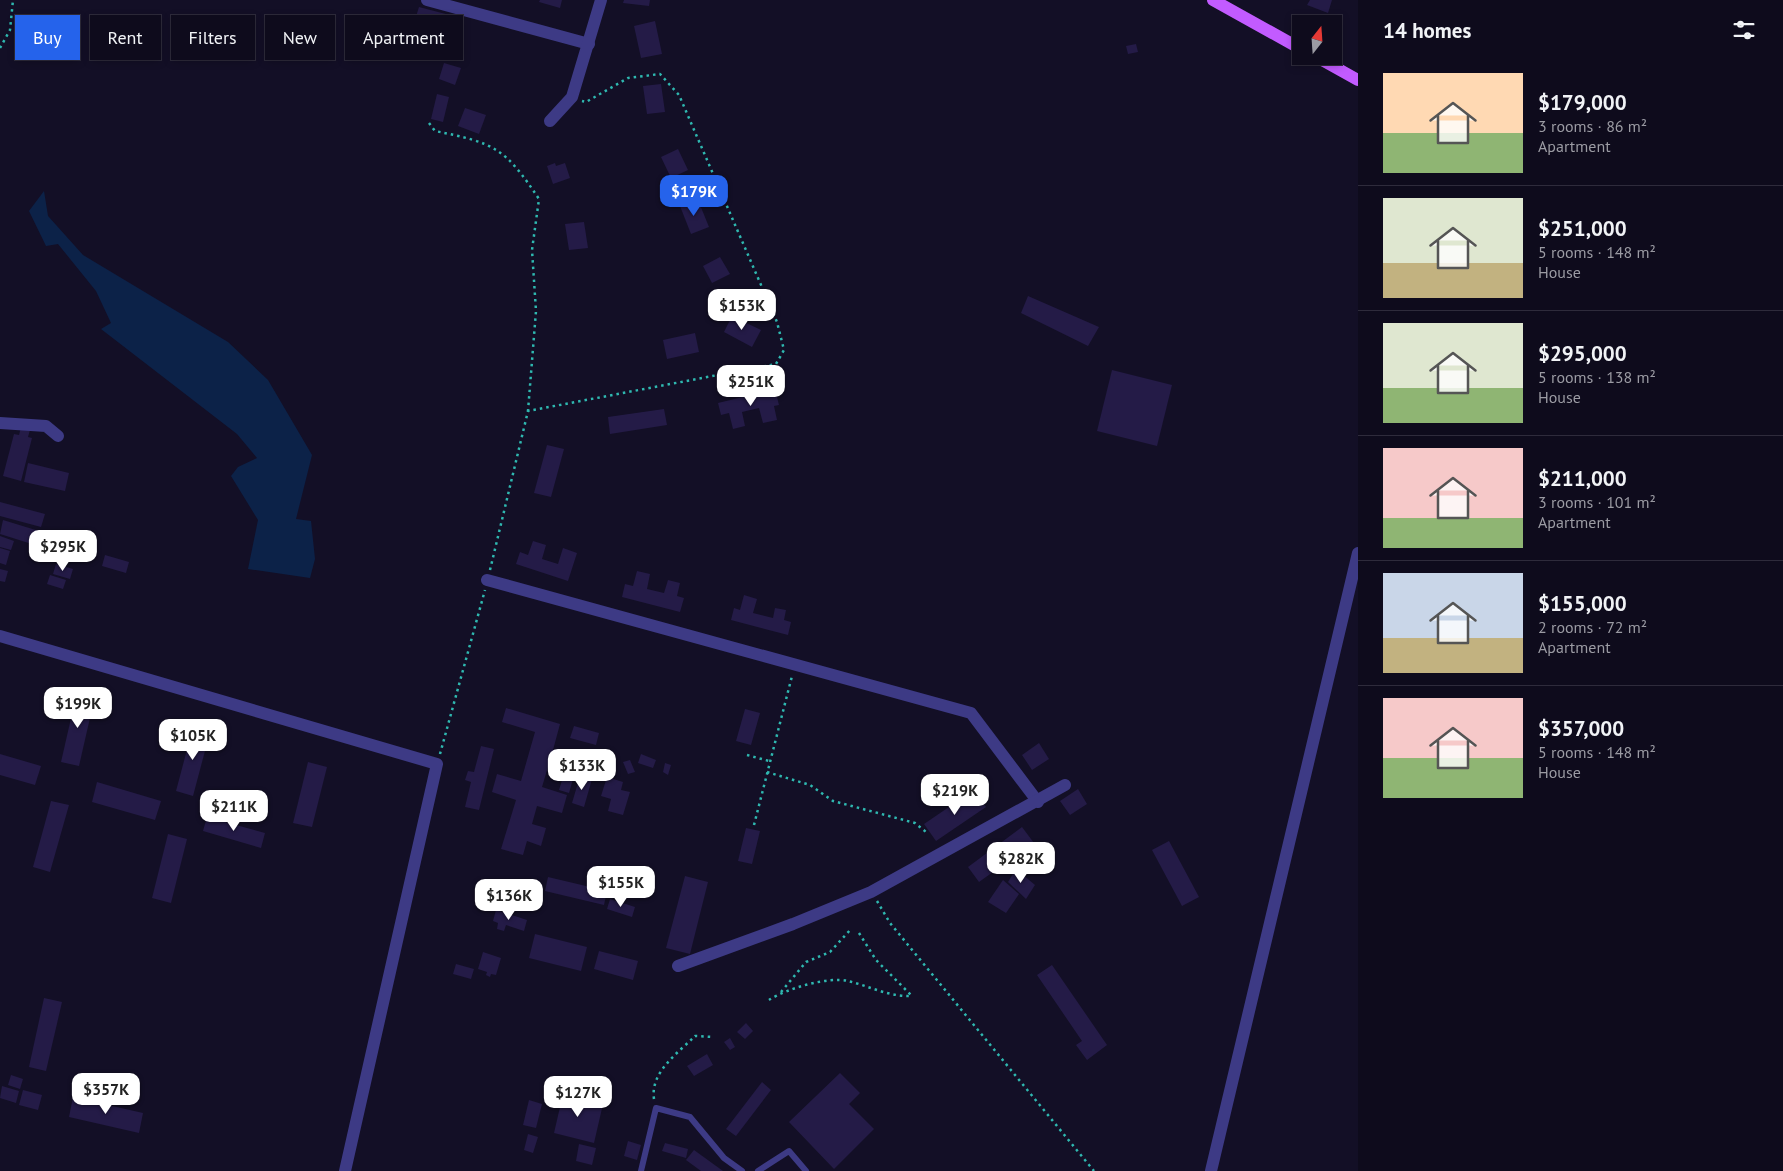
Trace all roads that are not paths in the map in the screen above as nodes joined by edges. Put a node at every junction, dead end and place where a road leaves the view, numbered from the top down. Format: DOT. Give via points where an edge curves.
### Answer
graph roads {
  1 [pos="427,0"];
  2 [pos="601,0"];
  3 [pos="1213,0"];
  4 [pos="465,5"];
  5 [pos="589,44"];
  6 [pos="1292,44"];
  7 [pos="1331,65"];
  8 [pos="1358,80"];
  9 [pos="550,121"];
  10 [pos="0,423"];
  11 [pos="58,436"];
  12 [pos="1358,554"];
  13 [pos="487,580"];
  14 [pos="0,636"];
  15 [pos="1065,785"];
  16 [pos="1038,802"];
  17 [pos="678,966"];
  18 [pos="345,1171"];
  19 [pos="641,1171"];
  20 [pos="742,1171"];
  21 [pos="758,1171"];
  22 [pos="806,1171"];
  23 [pos="1211,1171"];
  1 -- 4 [label="street"];
  2 -- 5 [label="street"];
  3 -- 6 [label="main road"];
  4 -- 5 [label="street"];
  5 -- 9 [label="street" via="572,98"];
  7 -- 8 [label="main road"];
  10 -- 11 [label="street" via="46,426"];
  12 -- 23 [label="street"];
  13 -- 16 [label="street" via="971,713"];
  14 -- 18 [label="street" via="437,764"];
  15 -- 16 [label="street"];
  16 -- 17 [label="street" via="871,892"];
  19 -- 20 [label="lane" via="656,1108 690,1116 724,1158"];
  21 -- 22 [label="lane" via="789,1151"];
}
